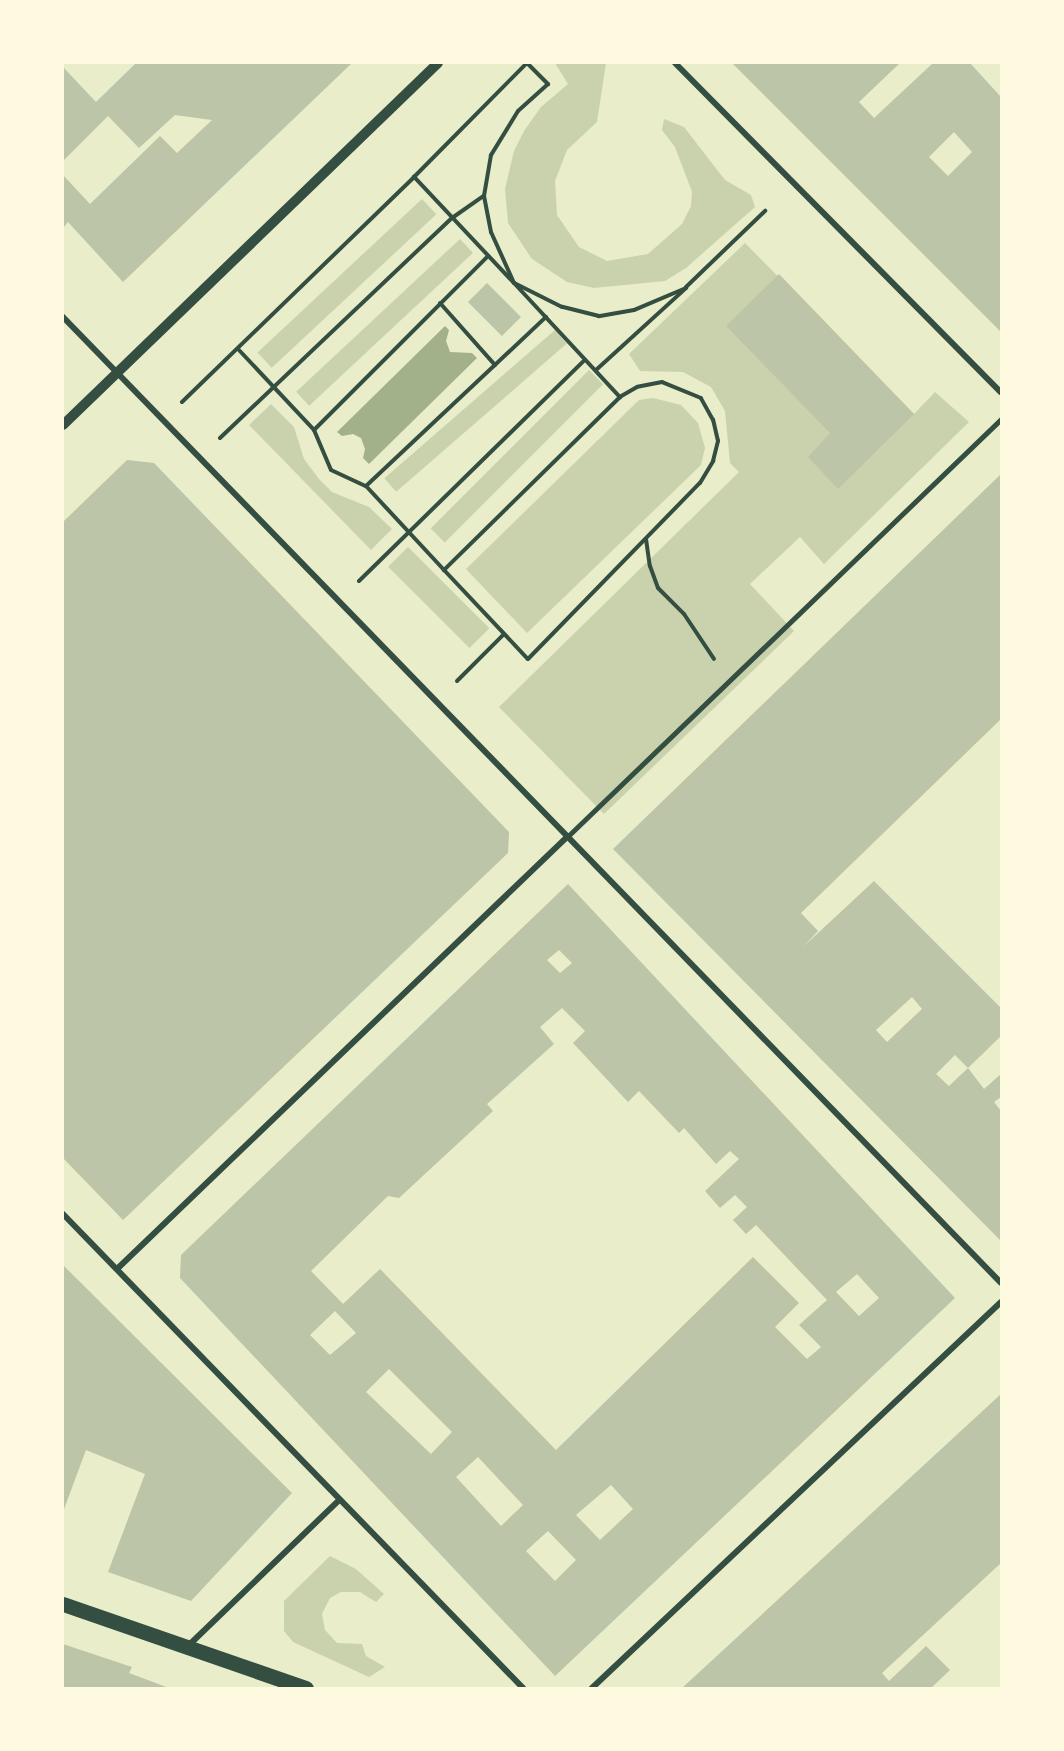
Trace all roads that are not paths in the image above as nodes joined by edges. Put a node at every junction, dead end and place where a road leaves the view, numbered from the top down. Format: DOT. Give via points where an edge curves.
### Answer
graph roads {
  1 [pos="438,63"];
  2 [pos="675,63"];
  3 [pos="63,317"];
  4 [pos="118,375"];
  5 [pos="1001,392"];
  6 [pos="1001,419"];
  7 [pos="63,425"];
  8 [pos="568,836"];
  9 [pos="63,1214"];
  10 [pos="117,1269"];
  11 [pos="1001,1283"];
  12 [pos="1001,1302"];
  13 [pos="339,1500"];
  14 [pos="63,1604"];
  15 [pos="189,1646"];
  16 [pos="306,1688"];
  17 [pos="523,1688"];
  18 [pos="592,1688"];
  1 -- 4 [label="street"];
  2 -- 5 [label="street"];
  3 -- 4 [label="street"];
  4 -- 7 [label="street"];
  4 -- 8 [label="street"];
  6 -- 8 [label="street"];
  8 -- 10 [label="street"];
  8 -- 11 [label="street"];
  9 -- 10 [label="street"];
  10 -- 13 [label="street"];
  12 -- 18 [label="street"];
  13 -- 15 [label="street"];
  13 -- 17 [label="street"];
  14 -- 15 [label="main road"];
  15 -- 16 [label="main road"];
}
